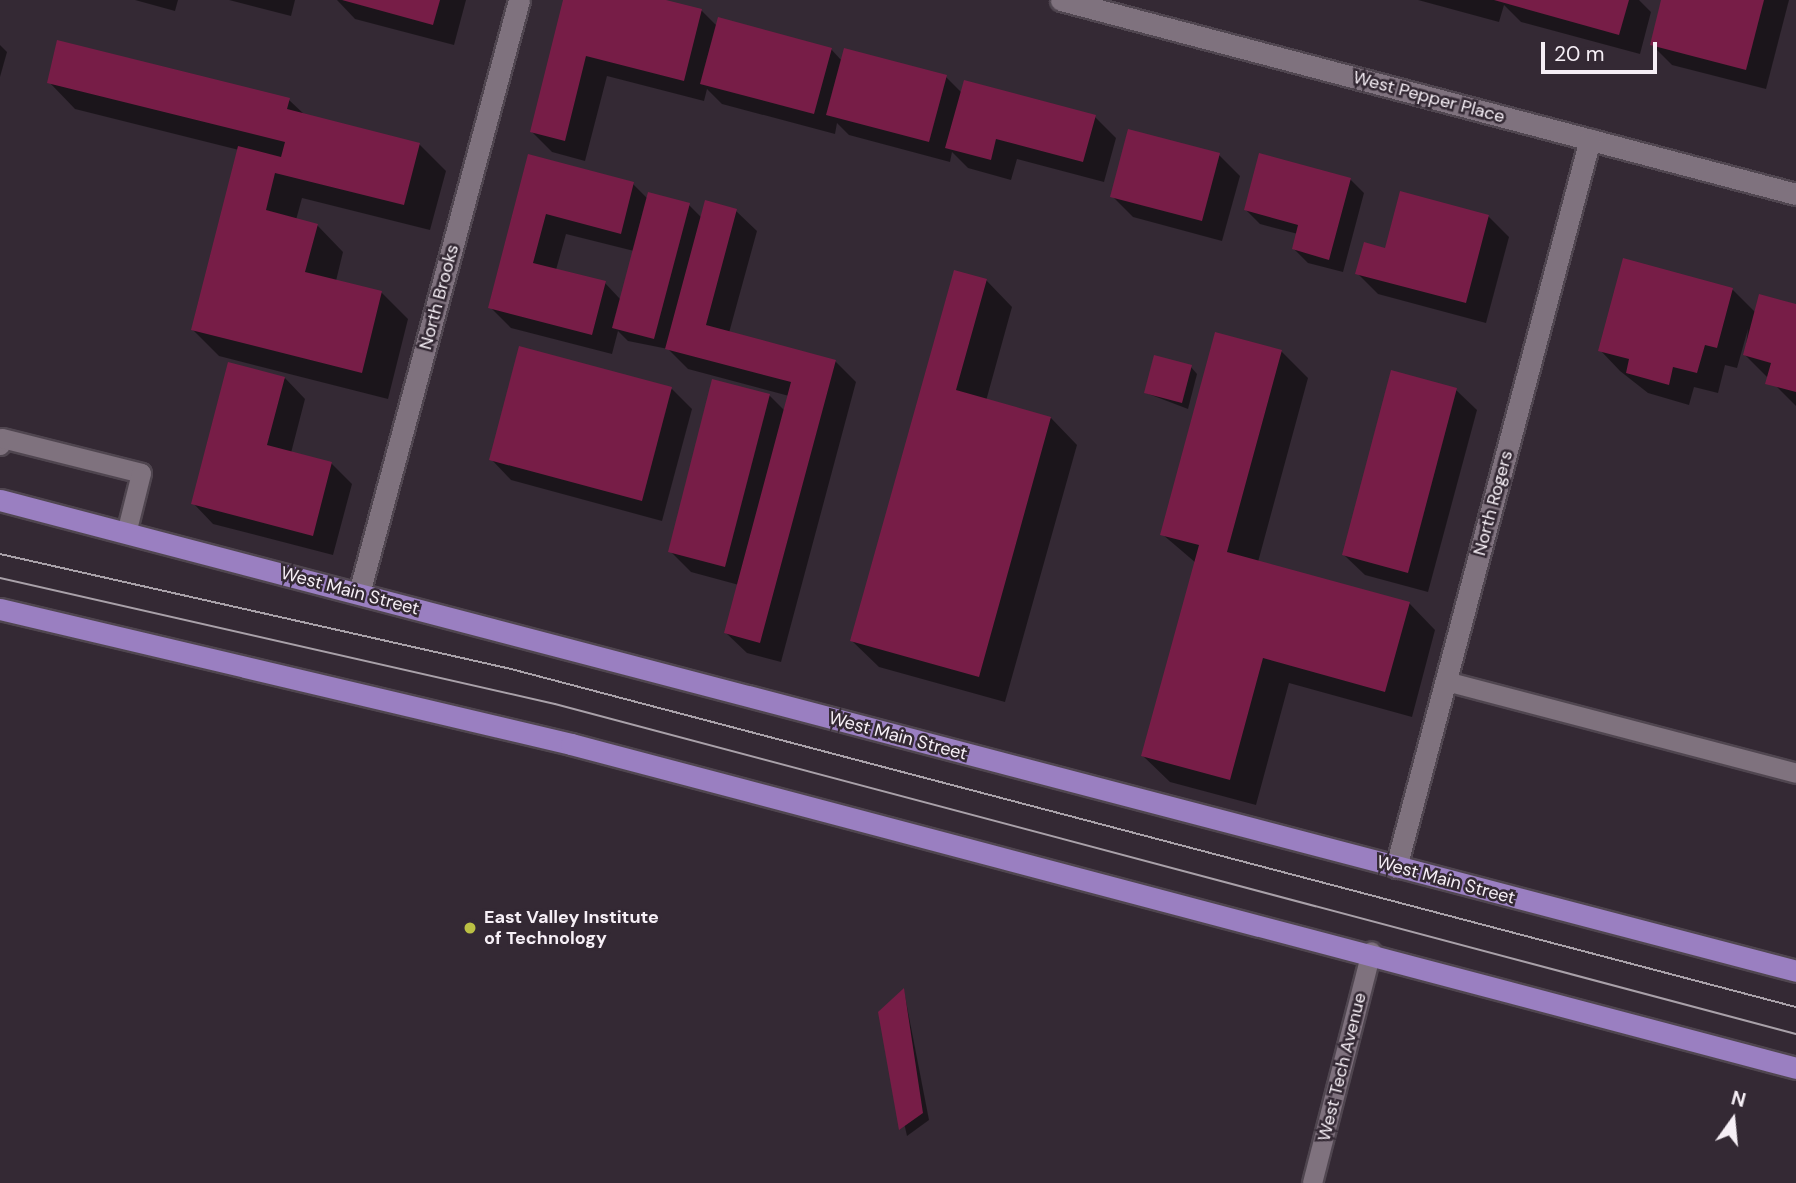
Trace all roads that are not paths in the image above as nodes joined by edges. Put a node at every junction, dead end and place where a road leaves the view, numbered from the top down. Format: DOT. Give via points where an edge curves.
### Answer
graph roads {
  1 [pos="519,0"];
  2 [pos="1061,0"];
  3 [pos="1590,139"];
  4 [pos="1796,194"];
  5 [pos="1,441"];
  6 [pos="0,500"];
  7 [pos="126,533"];
  8 [pos="359,593"];
  9 [pos="0,609"];
  10 [pos="1446,681"];
  11 [pos="1796,773"];
  12 [pos="1396,867"];
  13 [pos="1371,951"];
  14 [pos="1796,971"];
  15 [pos="1796,1068"];
  16 [pos="1312,1183"];
  1 -- 8 [label="street, North Brooks"];
  2 -- 3 [label="street, West Pepper Place"];
  3 -- 4 [label="street, West Pepper Place"];
  3 -- 10 [label="street, North Rogers"];
  5 -- 7 [label="lane" via="141,473"];
  6 -- 7 [label="main road, West Main Street"];
  7 -- 8 [label="main road, West Main Street"];
  8 -- 12 [label="main road, West Main Street"];
  9 -- 13 [label="main road" via="571,744"];
  10 -- 11 [label="lane"];
  10 -- 12 [label="street, North Rogers"];
  12 -- 14 [label="main road, West Main Street"];
  13 -- 15 [label="main road"];
  13 -- 16 [label="lane, West Tech Avenue"];
}
